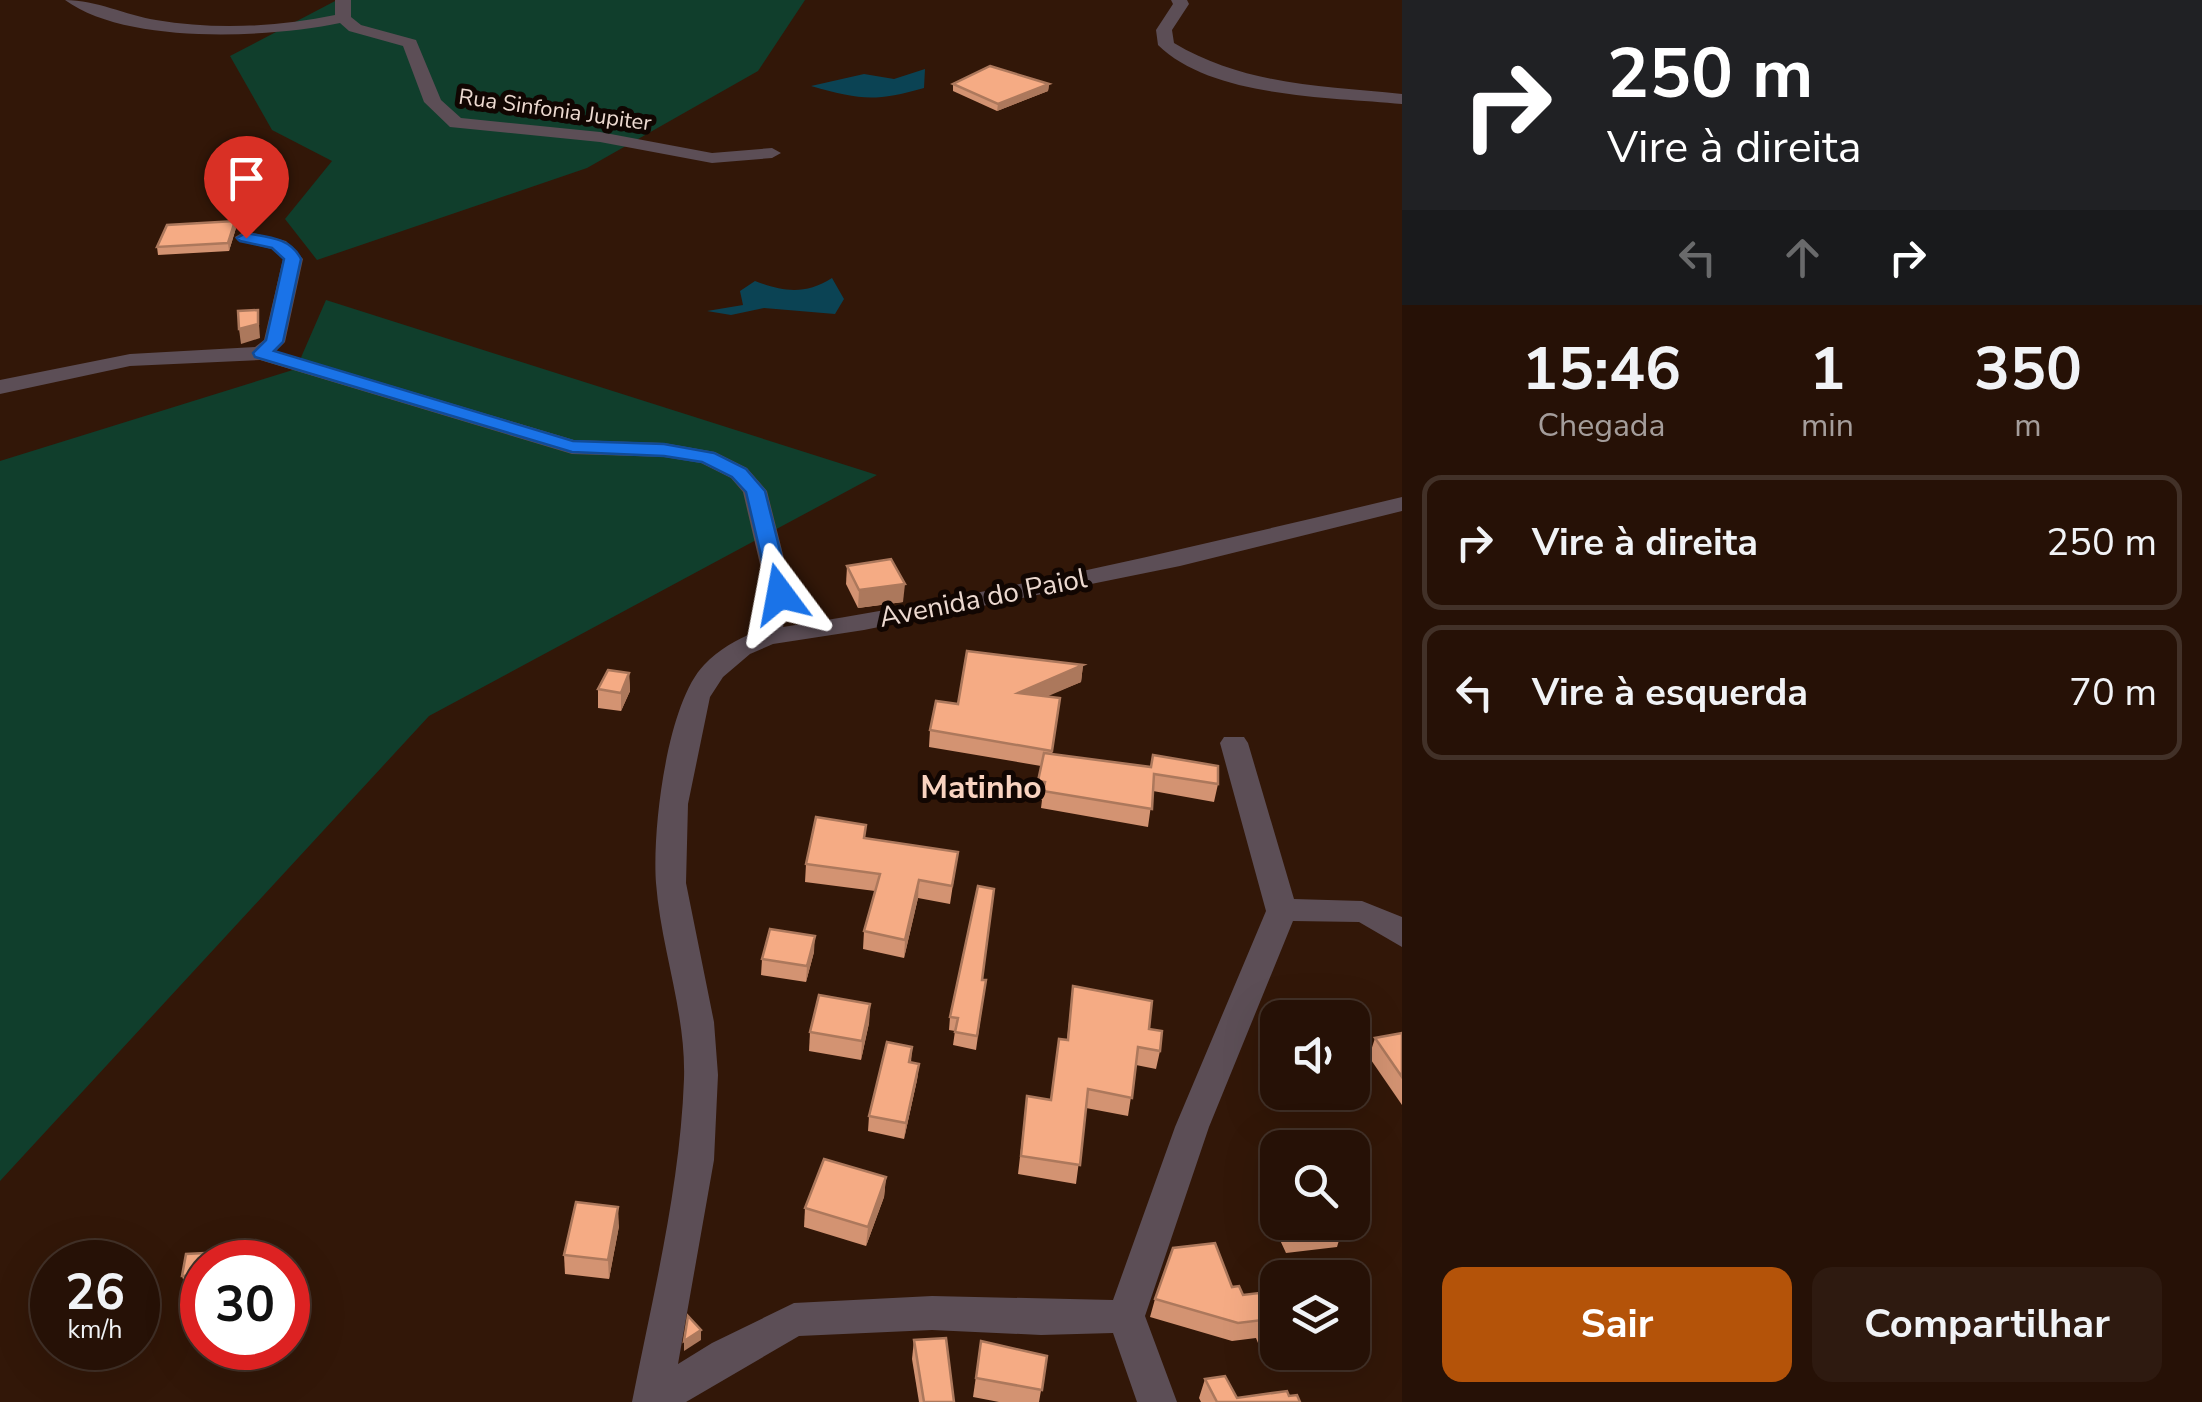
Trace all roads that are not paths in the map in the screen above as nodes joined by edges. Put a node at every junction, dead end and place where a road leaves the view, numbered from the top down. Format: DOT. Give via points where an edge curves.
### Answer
graph roads {
  1 [pos="72,0"];
  2 [pos="135,0"];
  3 [pos="1179,0"];
  4 [pos="343,9"];
  5 [pos="136,21"];
  6 [pos="1402,100"];
  7 [pos="772,153"];
  8 [pos="246,238"];
  9 [pos="262,353"];
  10 [pos="0,387"];
  11 [pos="1402,504"];
  12 [pos="767,638"];
  13 [pos="1234,743"];
  14 [pos="1282,910"];
  15 [pos="1402,936"];
  16 [pos="1126,1316"];
  17 [pos="652,1402"];
  18 [pos="1157,1402"];
  1 -- 5 [label="street"];
  2 -- 5 [label="street"];
  3 -- 6 [label="street" via="1164,30 1166,45 1182,56 1247,80"];
  4 -- 5 [label="street" via="268,28"];
  4 -- 7 [label="street, Rua Sinfonia Jupiter" via="355,28 410,43 433,102 456,123 600,137 712,158"];
  8 -- 9 [label="street" via="277,244 292,259 274,342"];
  9 -- 10 [label="street" via="130,360"];
  9 -- 12 [label="street" via="572,447 678,452 708,457 739,473 756,491 780,594"];
  11 -- 12 [label="street, Avenida do Paiol" via="1180,558"];
  12 -- 17 [label="street, Avenida do Paiol" via="741,648 713,671 696,697 673,804 671,882 700,1075 696,1160"];
  13 -- 14 [label="street"];
  14 -- 15 [label="street" via="1371,913"];
  14 -- 16 [label="street" via="1192,1126"];
  16 -- 17 [label="street" via="932,1313 794,1320"];
  16 -- 18 [label="street"];
}
